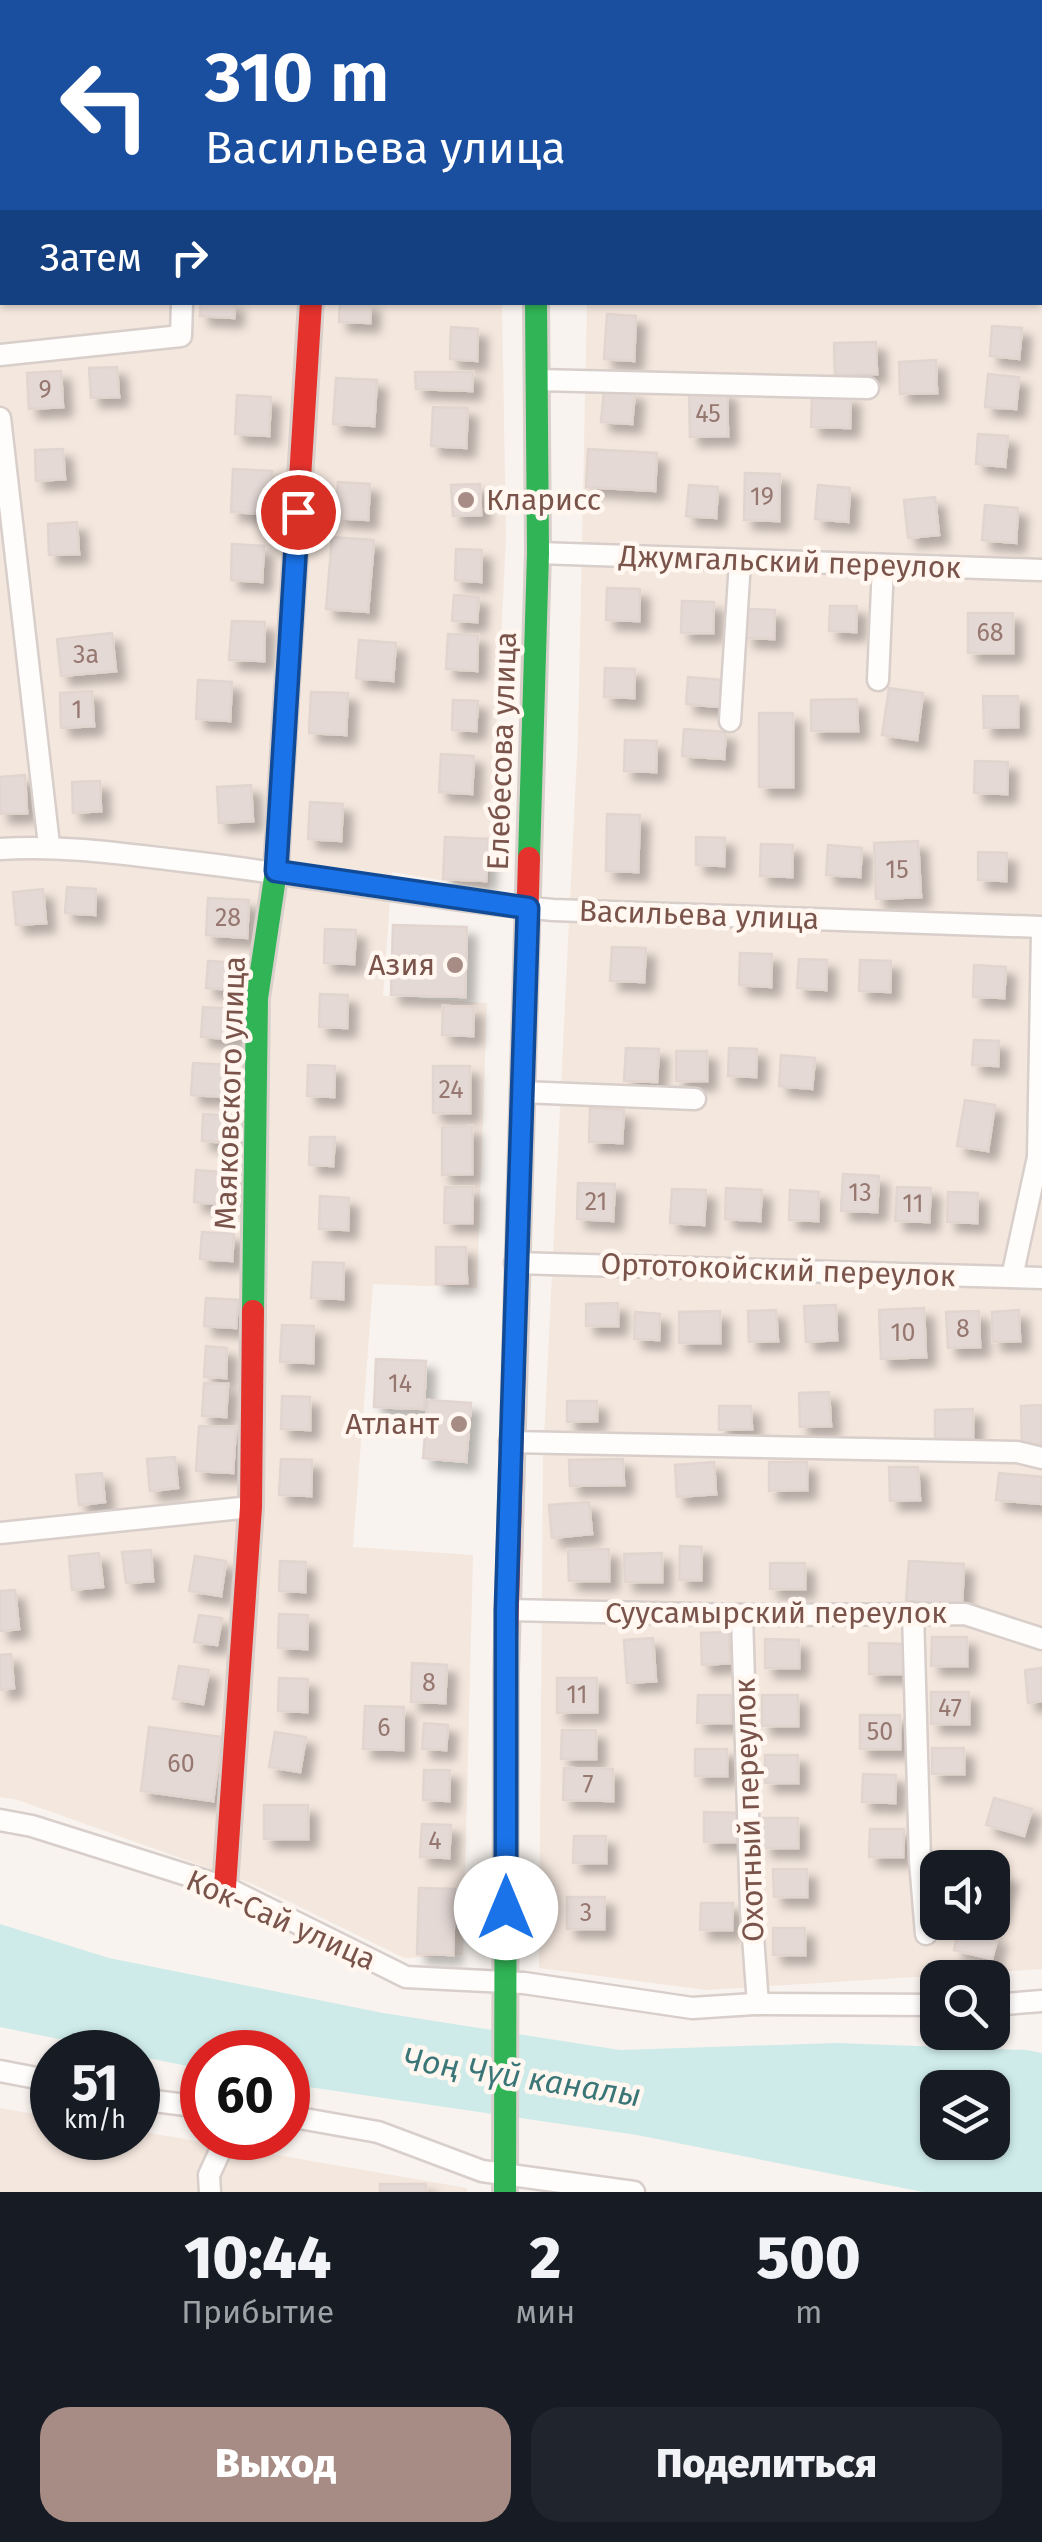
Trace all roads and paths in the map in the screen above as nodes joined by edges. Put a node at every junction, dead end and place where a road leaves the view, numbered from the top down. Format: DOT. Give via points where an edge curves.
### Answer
graph roads {
  1 [pos="182,305"];
  2 [pos="311,305"];
  3 [pos="536,305"];
  4 [pos="0,354"];
  5 [pos="538,380"];
  6 [pos="868,388"];
  7 [pos="0,418"];
  8 [pos="538,553"];
  9 [pos="740,561"];
  10 [pos="883,565"];
  11 [pos="1042,570"];
  12 [pos="878,680"];
  13 [pos="730,721"];
  14 [pos="49,845"];
  15 [pos="0,849"];
  16 [pos="276,871"];
  17 [pos="528,908"];
  18 [pos="1042,929"];
  19 [pos="521,1092"];
  20 [pos="695,1099"];
  21 [pos="515,1264"];
  22 [pos="1012,1277"];
  23 [pos="1042,1278"];
  24 [pos="510,1442"];
  25 [pos="1042,1458"];
  26 [pos="251,1507"];
  27 [pos="0,1533"];
  28 [pos="506,1610"];
  29 [pos="913,1613"];
  30 [pos="742,1615"];
  31 [pos="1042,1640"];
  32 [pos="0,1820"];
  33 [pos="920,1862"];
  34 [pos="225,1887"];
  35 [pos="506,1983"];
  36 [pos="1042,2001"];
  37 [pos="758,2004"];
  38 [pos="1010,2004"];
  39 [pos="920,2005"];
  40 [pos="0,2070"];
  41 [pos="30,2076"];
  42 [pos="310,2120"];
  43 [pos="216,2160"];
  44 [pos="505,2183"];
  45 [pos="210,2192"];
  46 [pos="634,2192"];
  1 -- 4 [label="street" via="182,336"];
  2 -- 16 [label="main road, Маяковского улица"];
  3 -- 5 [label="main road, Елебесова улица"];
  5 -- 6 [label="street"];
  5 -- 8 [label="main road, Елебесова улица"];
  7 -- 14 [label="street"];
  8 -- 9 [label="street, Джумгальский переулок"];
  8 -- 17 [label="main road, Елебесова улица"];
  9 -- 10 [label="street, Джумгальский переулок"];
  9 -- 13 [label="street"];
  10 -- 11 [label="street, Джумгальский переулок"];
  10 -- 12 [label="street"];
  14 -- 15 [label="street, Васильева улица"];
  14 -- 16 [label="street, Васильева улица"];
  16 -- 17 [label="street, Васильева улица"];
  16 -- 26 [label="main road, Маяковского улица" via="257,998"];
  17 -- 18 [label="street, Васильева улица"];
  17 -- 19 [label="main road, Елебесова улица"];
  18 -- 22 [label="street" via="1038,1157"];
  19 -- 20 [label="street"];
  19 -- 21 [label="main road, Елебесова улица"];
  21 -- 22 [label="street, Ортотокойский переулок"];
  21 -- 24 [label="main road, Елебесова улица"];
  22 -- 23 [label="street, Ортотокойский переулок"];
  24 -- 25 [label="street" via="1017,1452"];
  24 -- 28 [label="main road, Елебесова улица"];
  26 -- 27 [label="street"];
  26 -- 34 [label="main road, Маяковского улица"];
  28 -- 30 [label="street, Суусамырский переулок"];
  28 -- 35 [label="main road, Елебесова улица"];
  29 -- 30 [label="street, Суусамырский переулок"];
  29 -- 31 [label="street, Суусамырский переулок" via="965,1614"];
  29 -- 33 [label="street"];
  30 -- 37 [label="street, Охотный переулок"];
  32 -- 34 [label="street, Кок-Сай улица"];
  34 -- 35 [label="street, Кок-Сай улица" via="406,1977"];
  35 -- 37 [label="street, Кок-Сай улица" via="692,2008"];
  35 -- 44 [label="main road, Елебесова улица"];
  36 -- 38 [label="street"];
  37 -- 39 [label="street, Кок-Сай улица"];
  40 -- 41 [label="street"];
  42 -- 44 [label="street" via="378,2132"];
  43 -- 45 [label="street"];
  44 -- 46 [label="street"];
}
